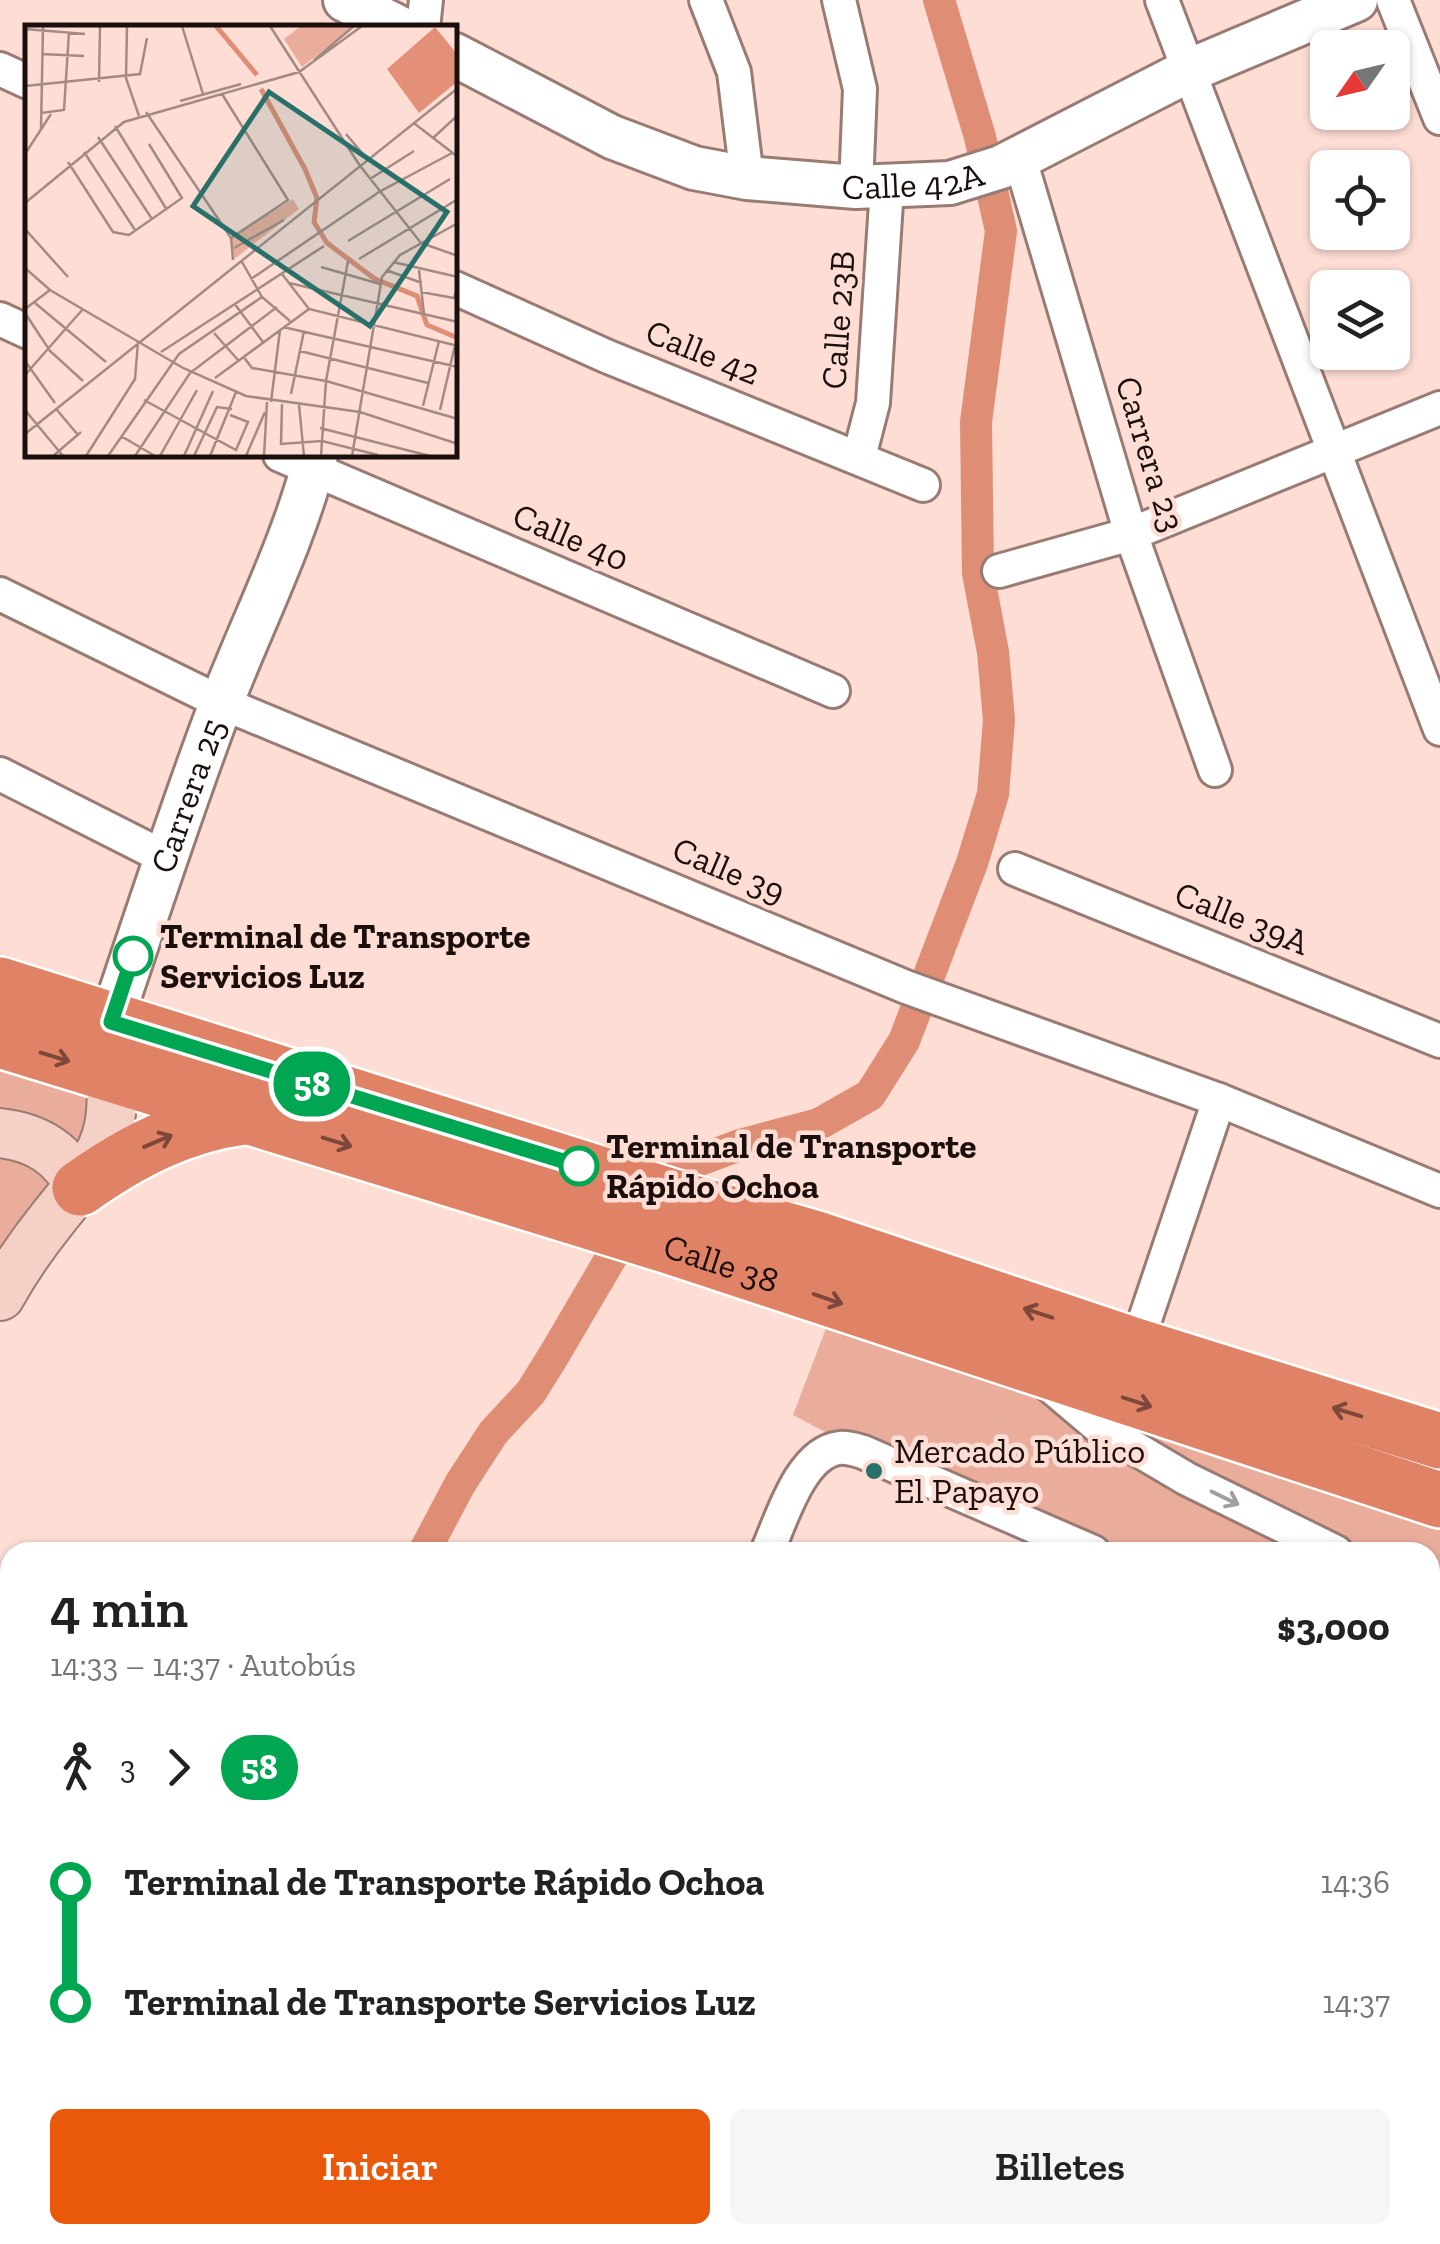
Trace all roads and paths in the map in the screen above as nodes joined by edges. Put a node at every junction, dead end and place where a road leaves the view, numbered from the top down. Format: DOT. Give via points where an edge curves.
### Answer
graph roads {
  1 [pos="345,0"];
  2 [pos="426,0"];
  3 [pos="706,0"];
  4 [pos="839,0"];
  5 [pos="1162,0"];
  6 [pos="1356,0"];
  7 [pos="1393,0"];
  8 [pos="394,25"];
  9 [pos="423,25"];
  10 [pos="458,57"];
  11 [pos="0,69"];
  12 [pos="1188,71"];
  13 [pos="25,81"];
  14 [pos="1440,118"];
  15 [pos="1010,163"];
  16 [pos="747,178"];
  17 [pos="872,187"];
  18 [pos="458,289"];
  19 [pos="0,319"];
  20 [pos="25,331"];
  21 [pos="1440,408"];
  22 [pos="1333,451"];
  23 [pos="859,458"];
  24 [pos="303,460"];
  25 [pos="923,485"];
  26 [pos="1131,534"];
  27 [pos="999,570"];
  28 [pos="0,594"];
  29 [pos="832,690"];
  30 [pos="222,703"];
  31 [pos="1440,729"];
  32 [pos="1214,770"];
  33 [pos="0,774"];
  34 [pos="166,858"];
  35 [pos="1014,869"];
  36 [pos="3,1012"];
  37 [pos="1440,1041"];
  38 [pos="111,1048"];
  39 [pos="1218,1100"];
  40 [pos="246,1116"];
  41 [pos="0,1133"];
  42 [pos="80,1188"];
  43 [pos="1440,1191"];
  44 [pos="606,1200"];
  45 [pos="674,1223"];
  46 [pos="0,1296"];
  47 [pos="1136,1346"];
  48 [pos="1028,1367"];
  49 [pos="1440,1441"];
  50 [pos="1440,1500"];
  51 [pos="772,1542"];
  52 [pos="1070,1542"];
  53 [pos="1316,1542"];
  1 -- 8 [label="street"];
  2 -- 9 [label="street"];
  3 -- 16 [label="street" via="734,72"];
  4 -- 17 [label="street" via="860,90"];
  5 -- 12 [label="street"];
  6 -- 12 [label="street, Calle 42A"];
  7 -- 14 [label="street"];
  10 -- 16 [label="street, Calle 42A" via="653,155"];
  11 -- 13 [label="street"];
  12 -- 15 [label="street, Calle 42A"];
  12 -- 22 [label="street"];
  15 -- 17 [label="street, Calle 42A" via="950,183"];
  15 -- 26 [label="street, Carrera 23"];
  16 -- 17 [label="street, Calle 42A"];
  17 -- 23 [label="street, Calle 23B" via="874,403"];
  18 -- 23 [label="street, Calle 42"];
  19 -- 20 [label="street"];
  21 -- 22 [label="street"];
  22 -- 26 [label="street"];
  22 -- 31 [label="street"];
  23 -- 25 [label="street, Calle 42"];
  24 -- 29 [label="street, Calle 40"];
  24 -- 30 [label="street, Carrera 25" via="288,545"];
  26 -- 27 [label="street"];
  26 -- 32 [label="street, Carrera 23"];
  28 -- 30 [label="street, Calle 39"];
  30 -- 34 [label="street, Carrera 25"];
  30 -- 39 [label="street, Calle 39" via="906,987"];
  33 -- 34 [label="street"];
  34 -- 38 [label="street, Carrera 25"];
  35 -- 37 [label="street, Calle 39A"];
  36 -- 38 [label="highway, Calle 38"];
  38 -- 40 [label="highway, Calle 38"];
  38 -- 42 [label="main road, Carrera 25" via="108,1131"];
  38 -- 44 [label="highway, Calle 38"];
  39 -- 43 [label="street, Calle 39"];
  39 -- 47 [label="street"];
  42 -- 40 [label="highway, one-way" via="153,1143"];
  40 -- 44 [label="highway, Calle 38, one-way"];
  41 -- 42 [label="main road" via="56,1154"];
  42 -- 46 [label="main road, Carrera 25"];
  44 -- 45 [label="highway, Calle 38"];
  47 -- 45 [label="highway, Calle 38, one-way" via="820,1240"];
  45 -- 48 [label="highway, Calle 38, one-way"];
  49 -- 47 [label="highway, Calle 38, one-way"];
  48 -- 50 [label="highway, Calle 38, one-way"];
  48 -- 53 [label="street, one-way" via="1099,1427"];
  51 -- 52 [label="street" via="809,1465 842,1447"];
}
